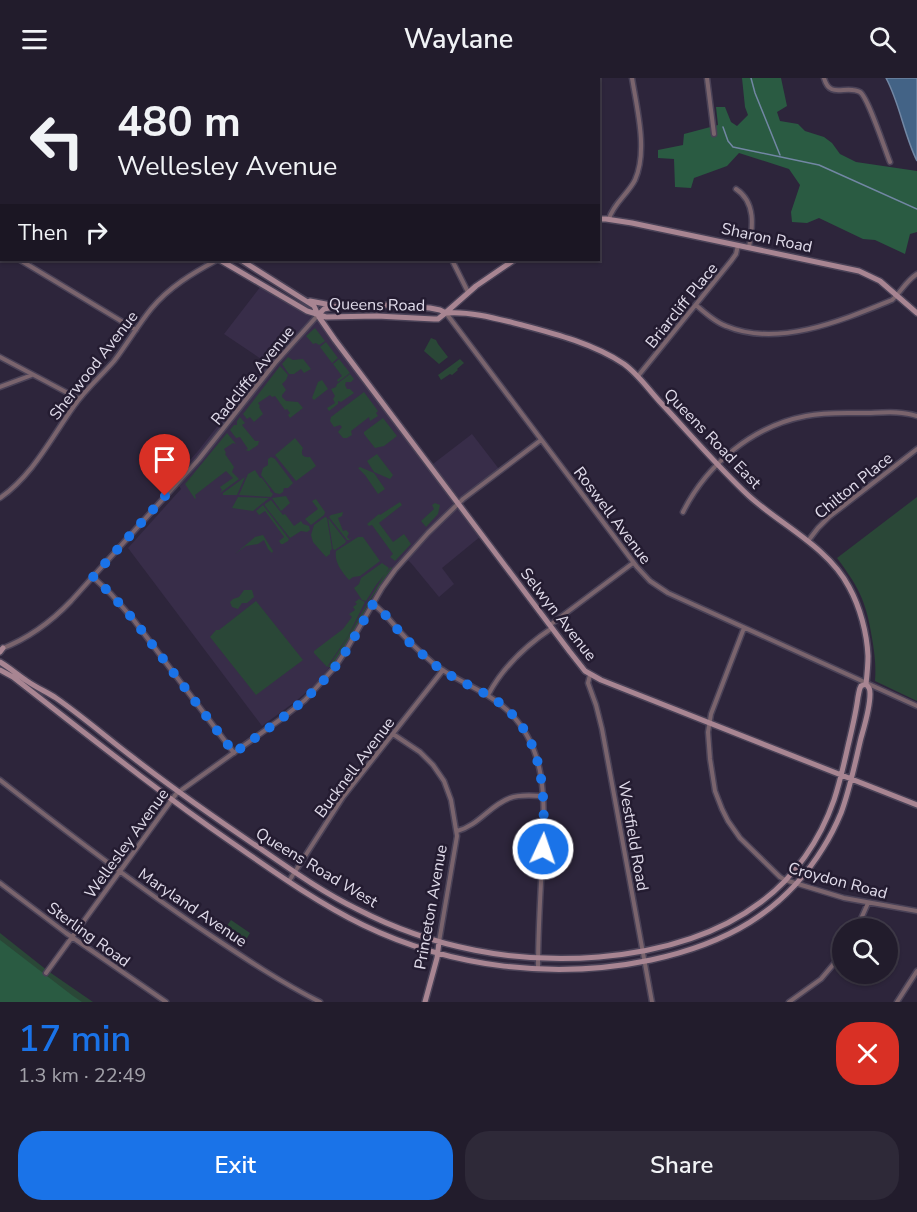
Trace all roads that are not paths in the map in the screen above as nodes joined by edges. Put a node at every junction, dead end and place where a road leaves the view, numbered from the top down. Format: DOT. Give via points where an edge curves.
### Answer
graph roads {
  1 [pos="633,78"];
  2 [pos="707,78"];
  3 [pos="824,78"];
  4 [pos="714,134"];
  5 [pos="890,162"];
  6 [pos="736,189"];
  7 [pos="600,219"];
  8 [pos="609,219"];
  9 [pos="738,245"];
  10 [pos="749,247"];
  11 [pos="22,261"];
  12 [pos="217,261"];
  13 [pos="221,261"];
  14 [pos="243,261"];
  15 [pos="452,261"];
  16 [pos="513,261"];
  17 [pos="917,274"];
  18 [pos="468,292"];
  19 [pos="897,295"];
  20 [pos="305,299"];
  21 [pos="696,305"];
  22 [pos="338,306"];
  23 [pos="446,313"];
  24 [pos="917,313"];
  25 [pos="318,315"];
  26 [pos="136,330"];
  27 [pos="0,357"];
  28 [pos="18,367"];
  29 [pos="32,375"];
  30 [pos="637,377"];
  31 [pos="17,381"];
  32 [pos="0,387"];
  33 [pos="79,399"];
  34 [pos="917,416"];
  35 [pos="542,440"];
  36 [pos="917,449"];
  37 [pos="718,464"];
  38 [pos="0,498"];
  39 [pos="458,504"];
  40 [pos="683,512"];
  41 [pos="807,542"];
  42 [pos="633,562"];
  43 [pos="93,577"];
  44 [pos="373,604"];
  45 [pos="551,626"];
  46 [pos="744,628"];
  47 [pos="1,650"];
  48 [pos="0,662"];
  49 [pos="0,670"];
  50 [pos="443,670"];
  51 [pos="590,675"];
  52 [pos="866,684"];
  53 [pos="488,695"];
  54 [pos="917,706"];
  55 [pos="709,722"];
  56 [pos="393,734"];
  57 [pos="234,753"];
  58 [pos="841,775"];
  59 [pos="851,779"];
  60 [pos="0,780"];
  61 [pos="178,792"];
  62 [pos="544,796"];
  63 [pos="171,800"];
  64 [pos="917,805"];
  65 [pos="456,831"];
  66 [pos="119,871"];
  67 [pos="295,872"];
  68 [pos="785,880"];
  69 [pos="289,881"];
  70 [pos="0,883"];
  71 [pos="797,884"];
  72 [pos="868,903"];
  73 [pos="917,911"];
  74 [pos="861,918"];
  75 [pos="72,937"];
  76 [pos="439,942"];
  77 [pos="643,951"];
  78 [pos="438,953"];
  79 [pos="538,958"];
  80 [pos="645,961"];
  81 [pos="832,968"];
  82 [pos="537,969"];
  83 [pos="917,971"];
  84 [pos="45,973"];
  85 [pos="166,1002"];
  86 [pos="320,1002"];
  87 [pos="424,1002"];
  88 [pos="652,1002"];
  89 [pos="789,1002"];
  90 [pos="897,1002"];
  1 -- 8 [label="street" via="640,163 632,185"];
  2 -- 4 [label="street"];
  3 -- 5 [label="street" via="834,90 862,94"];
  6 -- 10 [label="street" via="746,197 751,212"];
  7 -- 8 [label="street, Sharon Road"];
  8 -- 9 [label="street, Sharon Road"];
  9 -- 10 [label="street, Sharon Road"];
  9 -- 21 [label="street, Briarcliff Place" via="731,261"];
  10 -- 19 [label="street, Sharon Road" via="859,271"];
  11 -- 26 [label="street"];
  12 -- 26 [label="street, Sherwood Avenue" via="167,292"];
  13 -- 25 [label="street, Queens Road"];
  14 -- 20 [label="street, Queens Road"];
  15 -- 18 [label="street"];
  16 -- 18 [label="street"];
  17 -- 19 [label="street"];
  18 -- 23 [label="street"];
  19 -- 21 [label="street" via="837,322 782,333 731,328"];
  19 -- 24 [label="street, Sharon Road"];
  20 -- 22 [label="street"];
  20 -- 25 [label="street, Queens Road"];
  21 -- 30 [label="street, Briarcliff Place"];
  22 -- 23 [label="street, Queens Road" via="418,307"];
  22 -- 25 [label="street, Queens Road" via="324,309"];
  23 -- 25 [label="street, Queens Road" via="434,319"];
  23 -- 30 [label="street, Queens Road East" via="493,319 562,336 611,356"];
  23 -- 35 [label="street, Roswell Avenue"];
  25 -- 39 [label="street, Selwyn Avenue"];
  25 -- 43 [label="street, Radcliffe Avenue" via="199,459"];
  26 -- 33 [label="street, Sherwood Avenue"];
  27 -- 28 [label="street"];
  28 -- 29 [label="street"];
  28 -- 31 [label="street"];
  29 -- 31 [label="street"];
  29 -- 33 [label="street"];
  30 -- 37 [label="street, Queens Road East"];
  31 -- 32 [label="street"];
  33 -- 38 [label="street, Sherwood Avenue" via="27,474"];
  34 -- 37 [label="street" via="828,413 785,421 761,431"];
  35 -- 39 [label="street, Wellesley Avenue"];
  35 -- 42 [label="street, Roswell Avenue"];
  36 -- 41 [label="street, Chilton Place" via="829,517"];
  37 -- 40 [label="street" via="699,484"];
  37 -- 41 [label="street, Queens Road East" via="756,503"];
  39 -- 44 [label="street, Wellesley Avenue" via="395,570"];
  39 -- 45 [label="street, Selwyn Avenue"];
  41 -- 52 [label="street, Queens Road East" via="836,567 854,597 867,652"];
  42 -- 45 [label="street"];
  42 -- 46 [label="street, Roswell Avenue" via="664,591"];
  43 -- 47 [label="street, Radcliffe Avenue" via="46,624"];
  43 -- 57 [label="street" via="133,619"];
  44 -- 50 [label="street"];
  44 -- 57 [label="street, Wellesley Avenue" via="320,685 291,712"];
  45 -- 51 [label="street, Selwyn Avenue"];
  45 -- 53 [label="street" via="517,656"];
  46 -- 52 [label="street, Roswell Avenue"];
  46 -- 55 [label="street, Croydon Road"];
  48 -- 61 [label="street, Queens Road West" via="55,697"];
  49 -- 63 [label="street, Queens Road West"];
  50 -- 53 [label="street"];
  50 -- 56 [label="street, Bucknell Avenue"];
  51 -- 55 [label="street, Selwyn Avenue"];
  51 -- 77 [label="street, Westfield Road" via="588,683 602,729"];
  52 -- 54 [label="street, Roswell Avenue"];
  52 -- 58 [label="street, Queens Road West" via="859,690"];
  52 -- 59 [label="street, Queens Road West" via="870,692 868,708"];
  53 -- 62 [label="street" via="511,714 528,737 539,766"];
  55 -- 58 [label="street, Selwyn Avenue"];
  55 -- 68 [label="street, Croydon Road" via="712,776 723,812 740,838"];
  56 -- 65 [label="street, Princeton Avenue" via="422,754 441,775 450,796"];
  56 -- 67 [label="street, Bucknell Avenue" via="343,797"];
  57 -- 61 [label="street, Wellesley Avenue"];
  58 -- 59 [label="street, Selwyn Avenue"];
  58 -- 68 [label="street, Queens Road West" via="817,838"];
  59 -- 64 [label="street, Selwyn Avenue"];
  59 -- 71 [label="street, Queens Road West" via="832,832"];
  60 -- 66 [label="street, Maryland Avenue"];
  61 -- 63 [label="street, Wellesley Avenue"];
  61 -- 67 [label="street, Queens Road West"];
  62 -- 65 [label="street" via="507,799"];
  62 -- 79 [label="street"];
  63 -- 66 [label="street, Wellesley Avenue"];
  63 -- 69 [label="street, Queens Road West"];
  65 -- 76 [label="street, Princeton Avenue"];
  66 -- 75 [label="street, Wellesley Avenue"];
  66 -- 86 [label="street, Maryland Avenue" via="220,942"];
  67 -- 69 [label="street, Bucknell Avenue"];
  67 -- 76 [label="street, Queens Road West" via="367,914"];
  68 -- 71 [label="street, Croydon Road"];
  68 -- 77 [label="street, Queens Road West" via="728,924"];
  69 -- 78 [label="street, Queens Road West" via="362,924"];
  70 -- 75 [label="street, Sterling Road"];
  71 -- 72 [label="street, Croydon Road"];
  71 -- 80 [label="street, Queens Road West" via="765,912 729,935"];
  72 -- 73 [label="street, Croydon Road"];
  72 -- 74 [label="street"];
  75 -- 84 [label="street, Wellesley Avenue"];
  75 -- 85 [label="street, Sterling Road"];
  76 -- 78 [label="street, Princeton Avenue"];
  76 -- 79 [label="street, Queens Road West" via="493,954"];
  77 -- 79 [label="street, Queens Road West"];
  77 -- 80 [label="street, Westfield Road"];
  78 -- 82 [label="street, Queens Road West"];
  78 -- 87 [label="street, Princeton Avenue"];
  79 -- 82 [label="street"];
  80 -- 82 [label="street, Queens Road West" via="594,968"];
  80 -- 88 [label="street, Westfield Road"];
  81 -- 89 [label="street"];
  83 -- 90 [label="street"];
}
